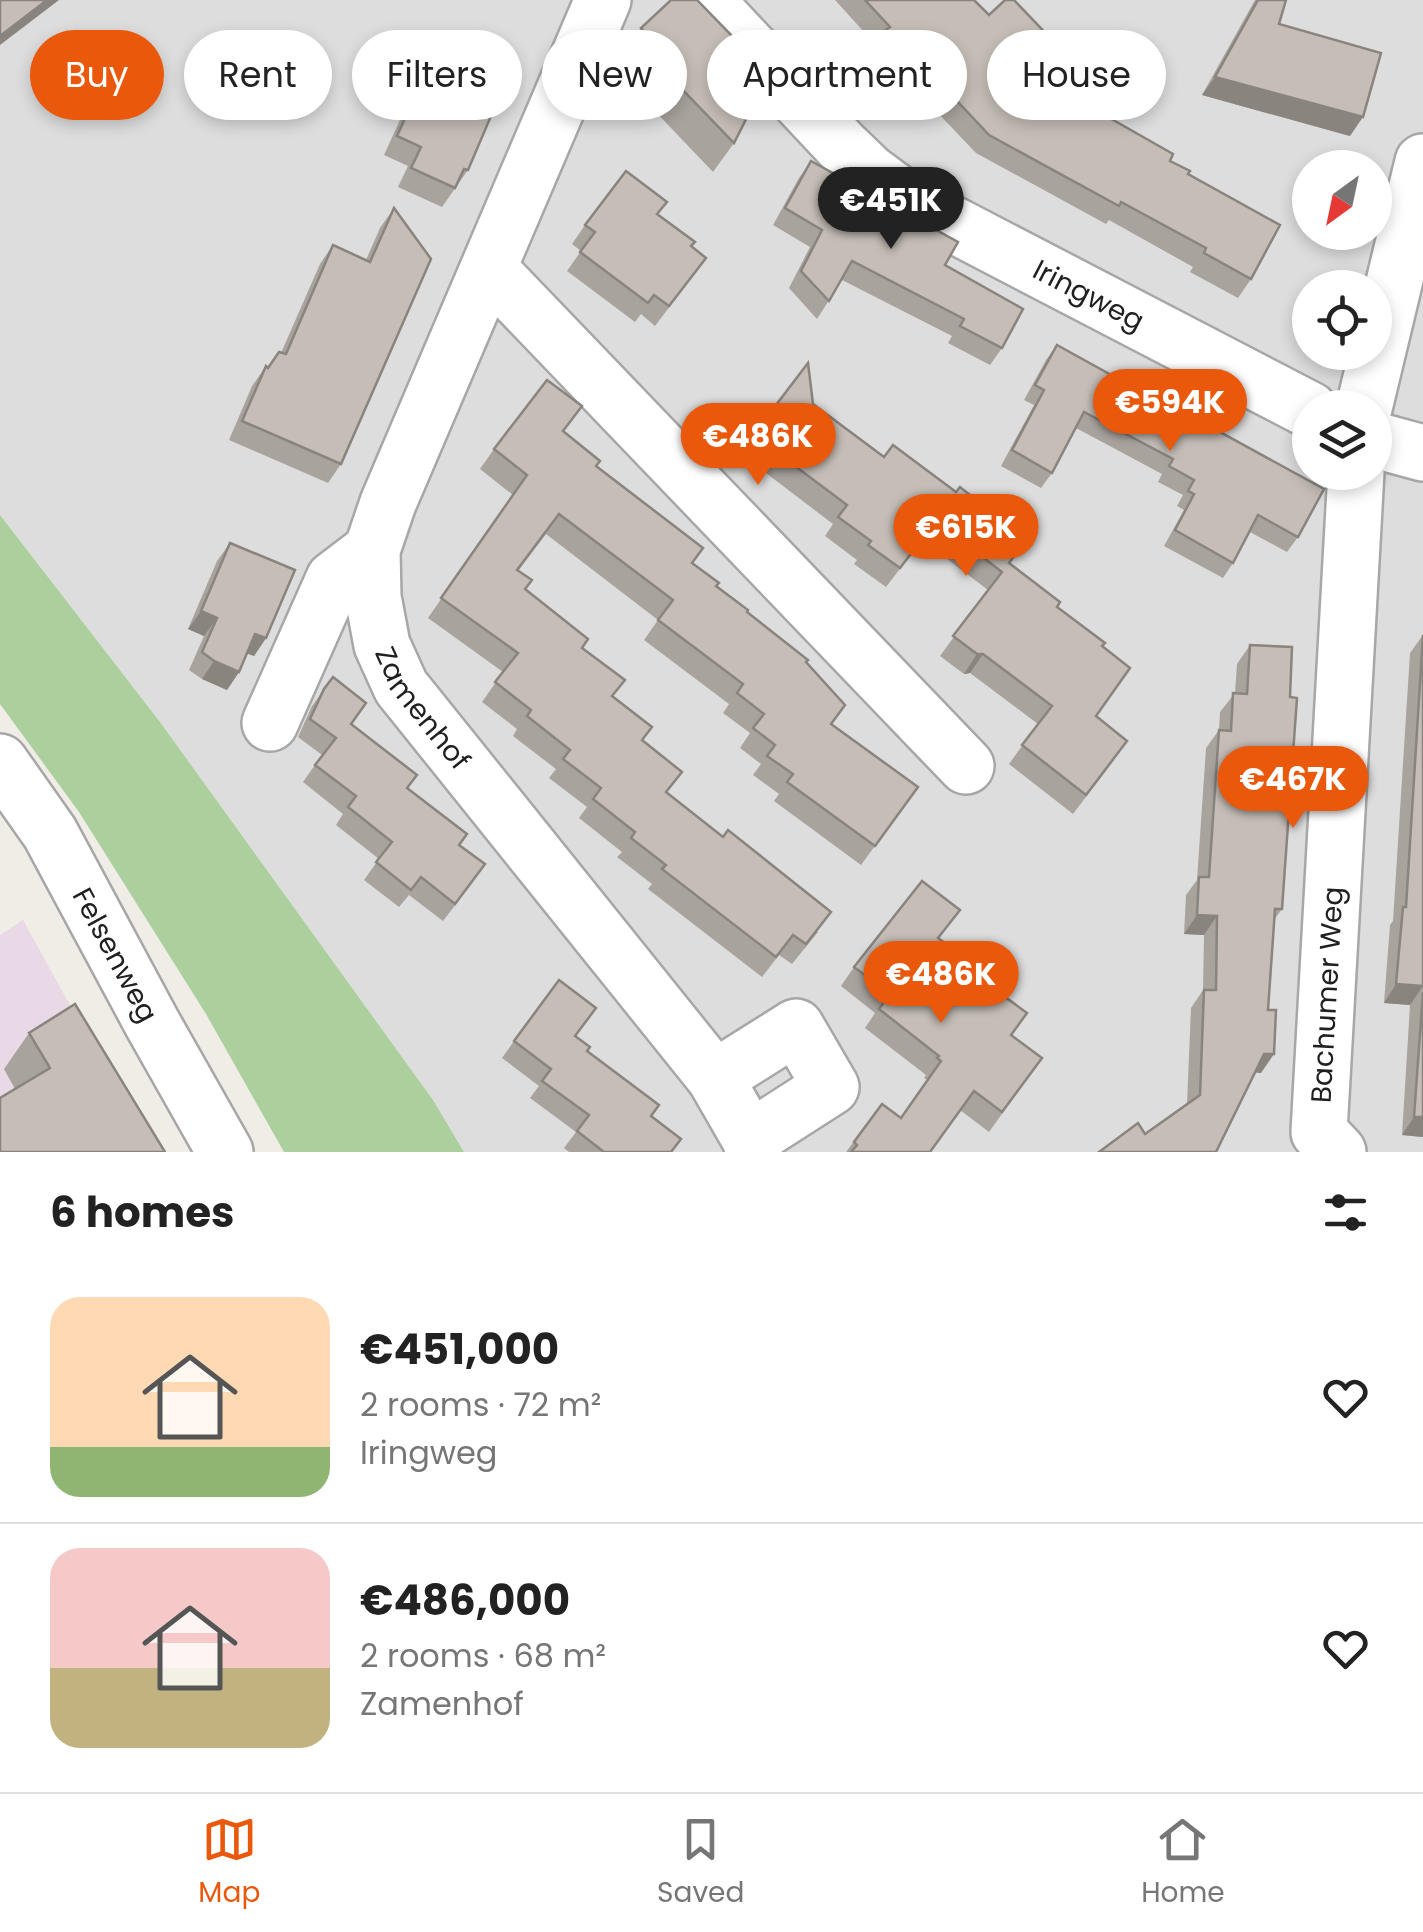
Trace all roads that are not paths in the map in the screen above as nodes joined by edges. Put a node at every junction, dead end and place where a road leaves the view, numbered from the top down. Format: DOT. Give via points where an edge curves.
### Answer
graph roads {
  1 [pos="603,0"];
  2 [pos="704,0"];
  3 [pos="1423,162"];
  4 [pos="489,269"];
  5 [pos="1368,390"];
  6 [pos="1292,401"];
  7 [pos="1392,445"];
  8 [pos="1423,453"];
  9 [pos="1355,490"];
  10 [pos="372,550"];
  11 [pos="270,723"];
  12 [pos="0,762"];
  13 [pos="966,766"];
  14 [pos="716,1078"];
  15 [pos="752,1145"];
  16 [pos="1318,1145"];
  17 [pos="225,1152"];
  1 -- 4 [label="street, Zamenhof"];
  2 -- 6 [label="street, Iringweg" via="898,194"];
  3 -- 5 [label="street"];
  4 -- 10 [label="street, Zamenhof"];
  4 -- 13 [label="street"];
  7 -- 8 [label="street"];
  9 -- 16 [label="street, Bachumer Weg"];
  10 -- 11 [label="street" via="334,579"];
  10 -- 14 [label="street, Zamenhof" via="382,644 401,686"];
  12 -- 17 [label="street, Felsenweg" via="50,833"];
  14 -- 15 [label="street, Zamenhof"];
  14 -- 15 [label="street, Zamenhof" via="796,1028 831,1086"];
}
